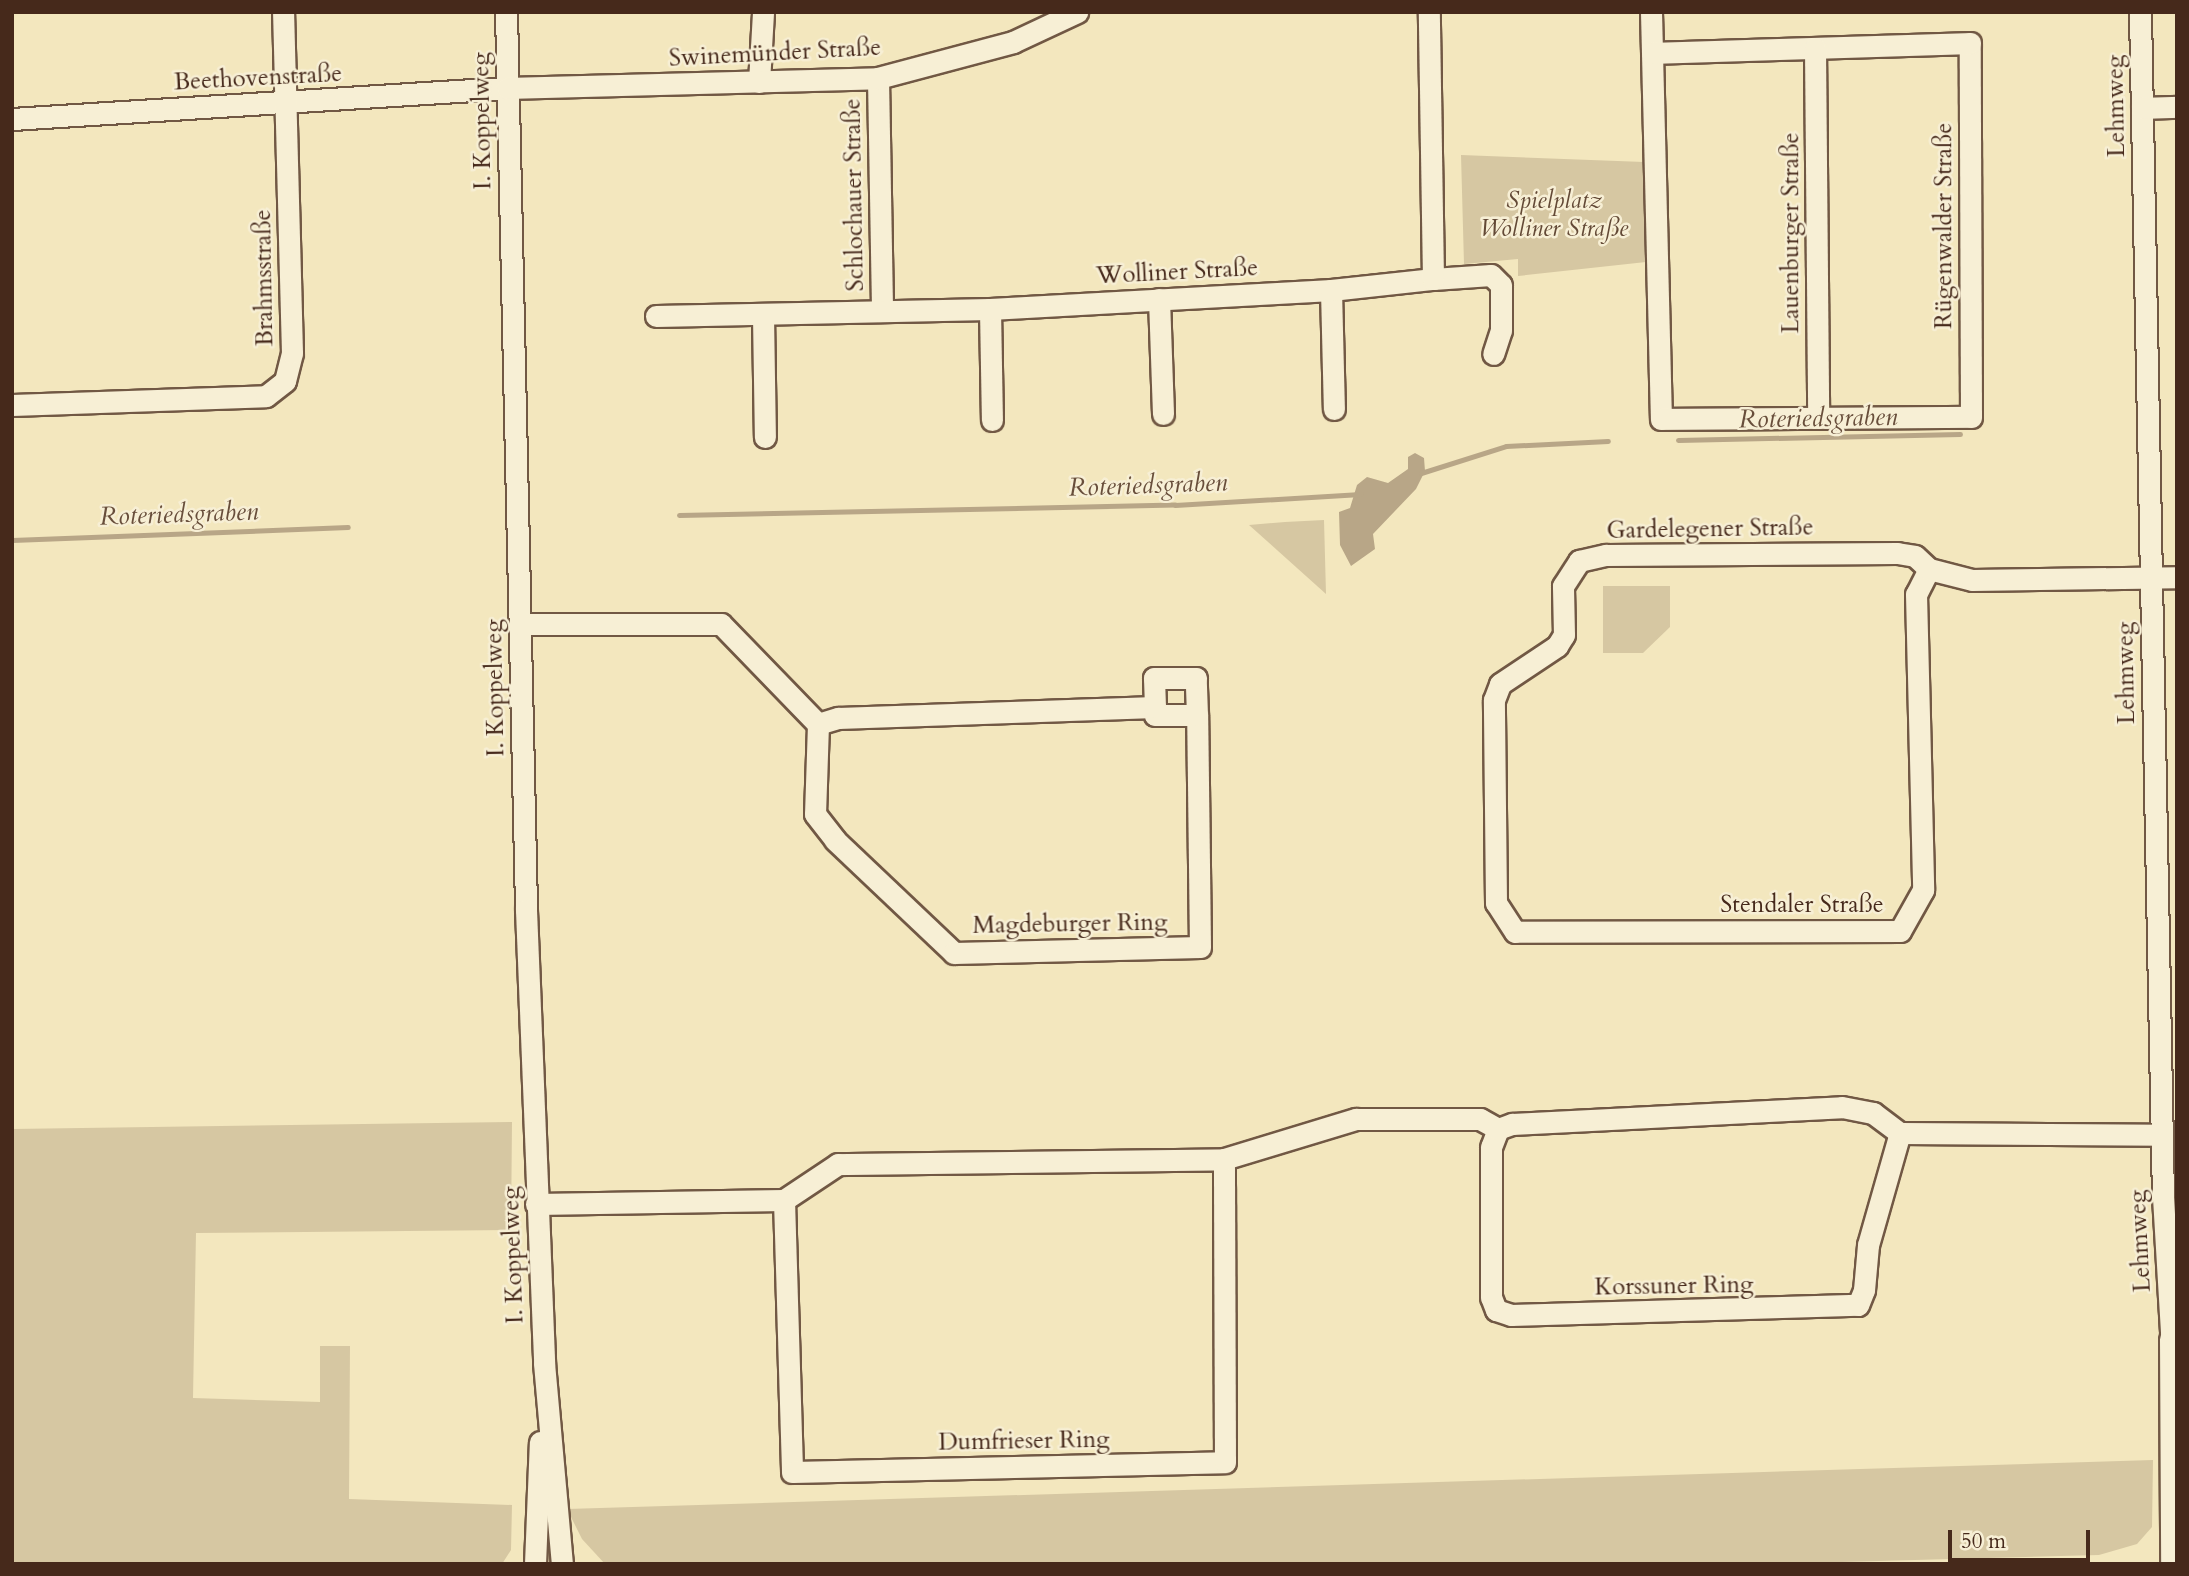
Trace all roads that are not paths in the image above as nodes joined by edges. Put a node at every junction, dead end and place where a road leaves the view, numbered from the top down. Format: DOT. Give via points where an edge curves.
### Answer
graph roads {
  1 [pos="284,12"];
  2 [pos="506,12"];
  3 [pos="763,12"];
  4 [pos="1077,12"];
  5 [pos="1429,12"];
  6 [pos="1651,12"];
  7 [pos="2140,12"];
  8 [pos="1815,48"];
  9 [pos="1652,53"];
  10 [pos="878,78"];
  11 [pos="758,82"];
  12 [pos="507,88"];
  13 [pos="285,103"];
  14 [pos="2177,107"];
  15 [pos="2142,108"];
  16 [pos="12,119"];
  17 [pos="1433,279"];
  18 [pos="1331,290"];
  19 [pos="1159,299"];
  20 [pos="990,309"];
  21 [pos="882,311"];
  22 [pos="763,315"];
  23 [pos="656,316"];
  24 [pos="1493,354"];
  25 [pos="12,405"];
  26 [pos="1334,409"];
  27 [pos="1163,414"];
  28 [pos="1818,418"];
  29 [pos="992,420"];
  30 [pos="765,437"];
  31 [pos="1929,569"];
  32 [pos="2151,577"];
  33 [pos="2177,577"];
  34 [pos="521,624"];
  35 [pos="1154,707"];
  36 [pos="1196,715"];
  37 [pos="818,724"];
  38 [pos="1506,919"];
  39 [pos="1498,1129"];
  40 [pos="1900,1133"];
  41 [pos="2162,1135"];
  42 [pos="1224,1159"];
  43 [pos="784,1200"];
  44 [pos="536,1204"];
  45 [pos="2171,1333"];
  46 [pos="2177,1354"];
  47 [pos="544,1363"];
  48 [pos="564,1560"];
  49 [pos="535,1564"];
  50 [pos="2171,1564"];
  1 -- 13 [label="street"];
  2 -- 12 [label="street, I. Koppelweg"];
  3 -- 11 [label="street"];
  4 -- 10 [label="street, Swinemünder Straße" via="1013,42"];
  5 -- 17 [label="street"];
  6 -- 9 [label="street"];
  7 -- 15 [label="street, Lehmweg"];
  8 -- 9 [label="street, Rügenwalder Straße"];
  8 -- 28 [label="street, Lauenburger Straße"];
  8 -- 28 [label="street, Rügenwalder Straße" via="1970,43 1971,417"];
  9 -- 28 [label="street, Rügenwalder Straße" via="1661,419"];
  10 -- 11 [label="street, Swinemünder Straße"];
  10 -- 21 [label="street, Schlochauer Straße"];
  11 -- 12 [label="street, Swinemünder Straße"];
  12 -- 13 [label="street, Beethovenstraße"];
  12 -- 34 [label="street, I. Koppelweg"];
  13 -- 16 [label="street, Beethovenstraße"];
  13 -- 25 [label="street, Brahmsstraße" via="292,353 290,371 276,392"];
  14 -- 15 [label="street"];
  15 -- 32 [label="street, Lehmweg"];
  17 -- 18 [label="street, Wolliner Straße"];
  17 -- 24 [label="street, Wolliner Straße" via="1491,275 1501,285 1501,330"];
  18 -- 19 [label="street, Wolliner Straße"];
  18 -- 26 [label="street"];
  19 -- 20 [label="street, Wolliner Straße"];
  19 -- 27 [label="street"];
  20 -- 21 [label="street, Wolliner Straße"];
  20 -- 29 [label="street"];
  21 -- 22 [label="street, Wolliner Straße"];
  22 -- 23 [label="street, Wolliner Straße"];
  22 -- 30 [label="street"];
  31 -- 32 [label="street, Gardelegener Straße" via="1972,580"];
  31 -- 38 [label="street, Gardelegener Straße" via="1915,556 1897,553 1606,555 1579,561 1563,586 1564,635 1558,646 1500,684 1493,700 1496,903"];
  31 -- 38 [label="street, Stendaler Straße" via="1916,594 1923,890 1900,931 1515,932"];
  32 -- 33 [label="street, Gardelegener Straße"];
  32 -- 41 [label="street, Lehmweg"];
  34 -- 37 [label="street" via="721,624"];
  34 -- 44 [label="street, I. Koppelweg"];
  35 -- 36 [label="street" via="1155,715"];
  35 -- 36 [label="street, Magdeburger Ring" via="1154,678 1196,678"];
  35 -- 37 [label="street" via="838,718"];
  36 -- 37 [label="street, Magdeburger Ring" via="1200,947 954,953 835,840 815,814"];
  39 -- 40 [label="street" via="1513,1124 1842,1107 1873,1113"];
  39 -- 40 [label="street, Korssuner Ring" via="1491,1147 1491,1297 1496,1310 1511,1315 1858,1305 1868,1245"];
  39 -- 42 [label="street" via="1480,1119 1356,1119"];
  40 -- 41 [label="street"];
  41 -- 45 [label="street, Lehmweg"];
  42 -- 43 [label="street" via="838,1164"];
  42 -- 43 [label="street, Dumfrieser Ring" via="1225,1462 792,1472"];
  43 -- 44 [label="street"];
  44 -- 47 [label="street, I. Koppelweg"];
  45 -- 46 [label="street, Lehmweg"];
  45 -- 50 [label="street, Lehmweg" via="2166,1359"];
  47 -- 48 [label="street, I. Koppelweg"];
  47 -- 49 [label="street, I. Koppelweg"];
}
